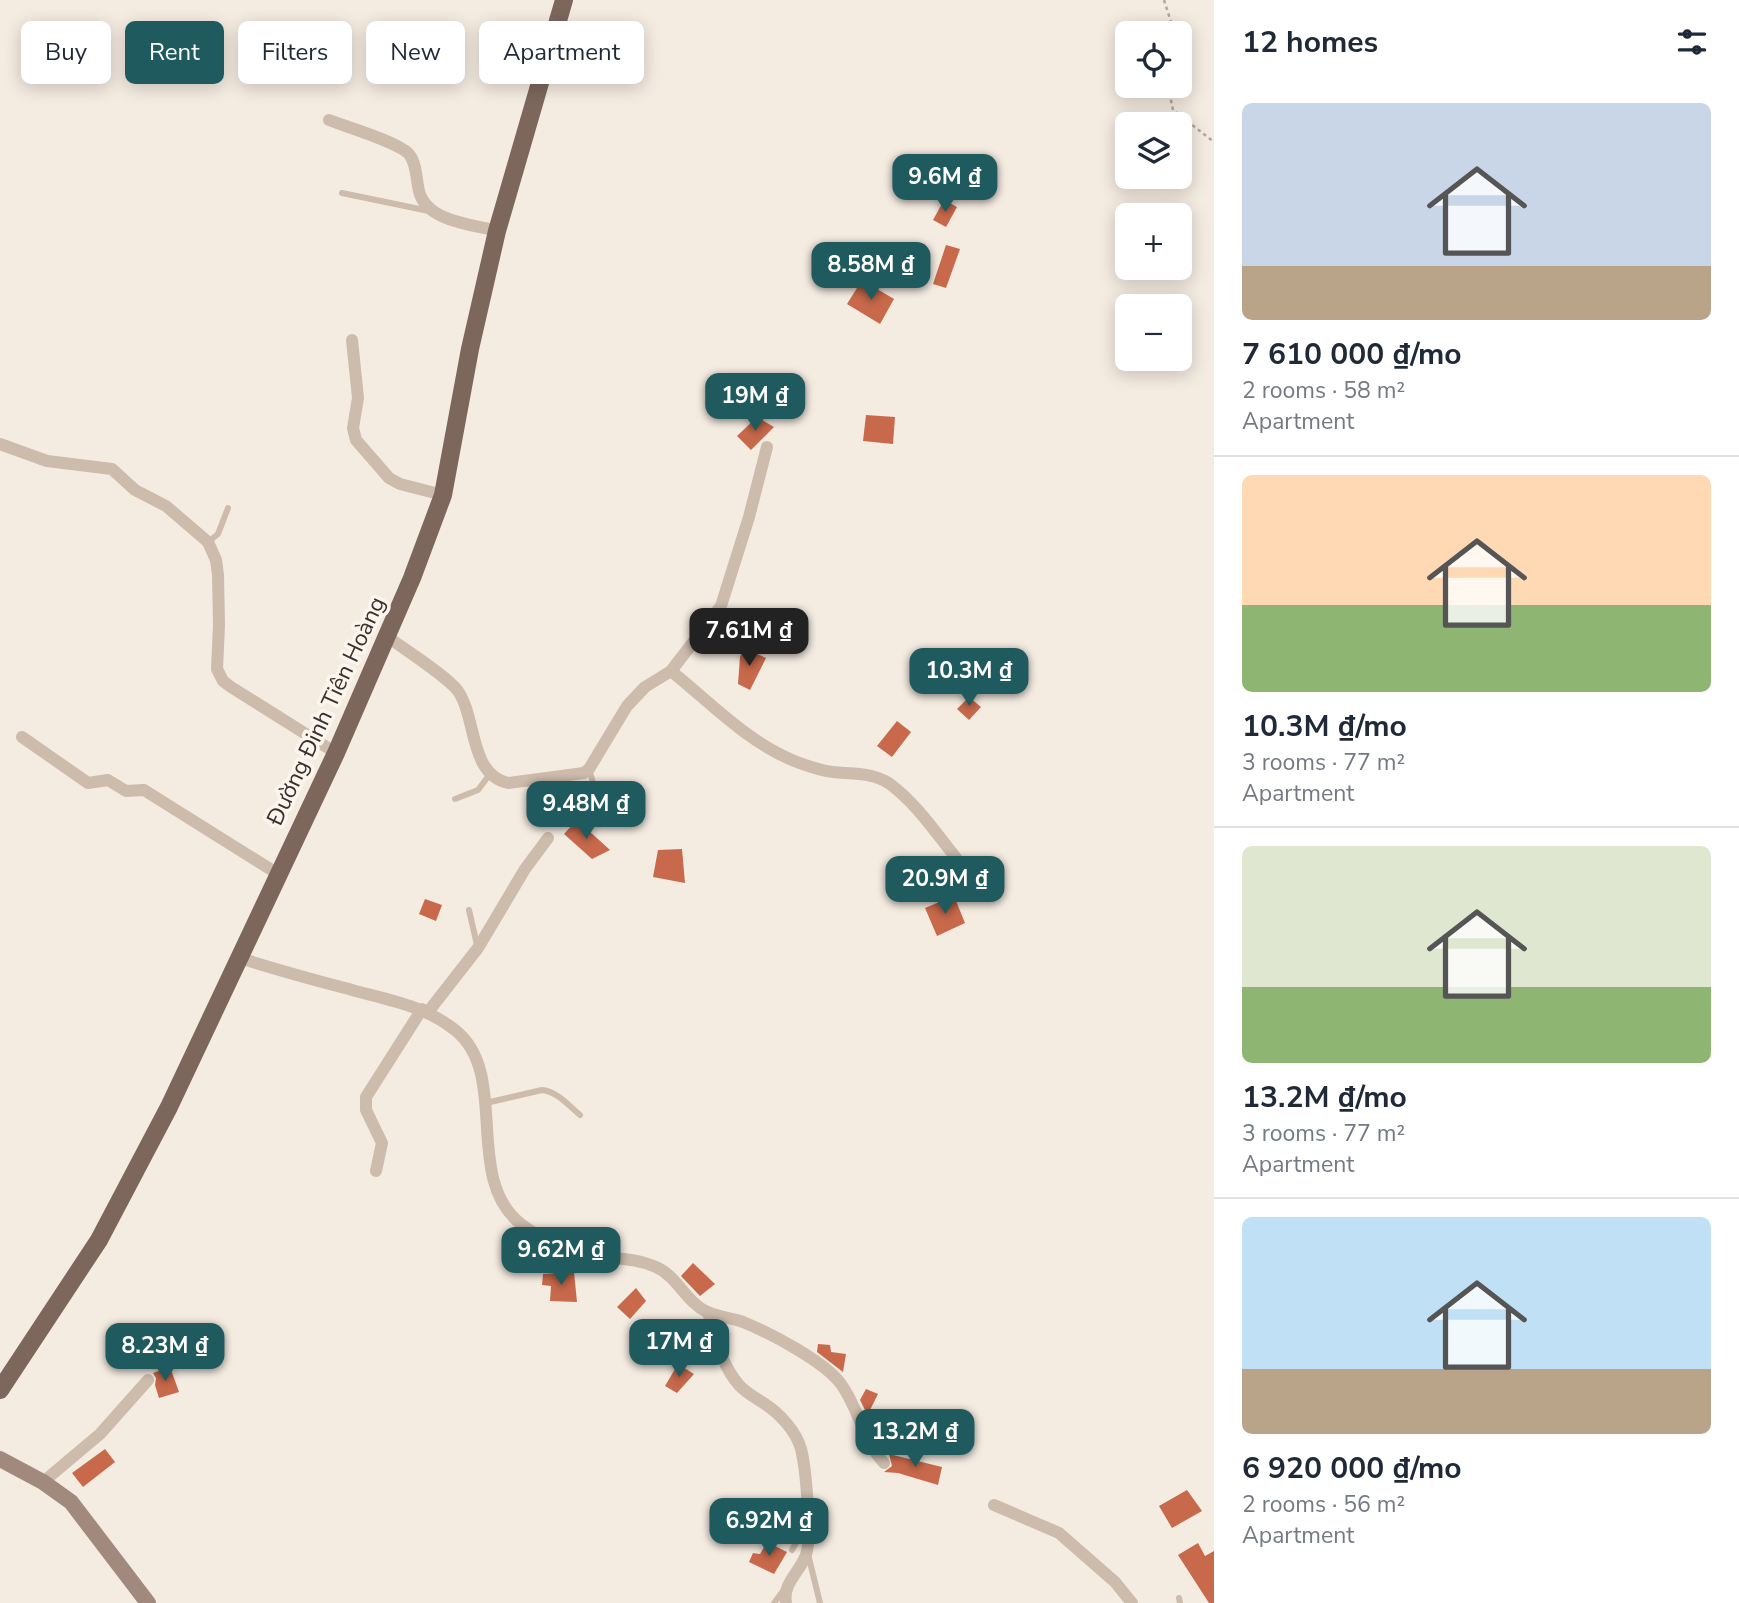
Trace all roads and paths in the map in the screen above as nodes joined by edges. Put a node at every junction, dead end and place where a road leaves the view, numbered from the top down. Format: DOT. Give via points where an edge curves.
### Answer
graph roads {
  1 [pos="564,0"];
  2 [pos="1164,0"];
  3 [pos="1171,21"];
  4 [pos="1170,98"];
  5 [pos="329,121"];
  6 [pos="1214,142"];
  7 [pos="342,193"];
  8 [pos="431,211"];
  9 [pos="496,231"];
  10 [pos="352,340"];
  11 [pos="0,444"];
  12 [pos="767,447"];
  13 [pos="443,495"];
  14 [pos="228,508"];
  15 [pos="208,542"];
  16 [pos="388,638"];
  17 [pos="671,671"];
  18 [pos="22,737"];
  19 [pos="336,753"];
  20 [pos="589,769"];
  21 [pos="490,775"];
  22 [pos="455,799"];
  23 [pos="613,820"];
  24 [pos="548,838"];
  25 [pos="968,872"];
  26 [pos="278,874"];
  27 [pos="469,910"];
  28 [pos="478,948"];
  29 [pos="240,958"];
  30 [pos="425,1011"];
  31 [pos="484,1103"];
  32 [pos="580,1115"];
  33 [pos="376,1171"];
  34 [pos="708,1312"];
  35 [pos="148,1380"];
  36 [pos="0,1390"];
  37 [pos="0,1459"];
  38 [pos="884,1463"];
  39 [pos="43,1482"];
  40 [pos="994,1505"];
  41 [pos="807,1521"];
  42 [pos="792,1550"];
  43 [pos="807,1551"];
  44 [pos="787,1587"];
  45 [pos="148,1603"];
  46 [pos="774,1603"];
  47 [pos="786,1603"];
  48 [pos="820,1603"];
  49 [pos="1132,1603"];
  1 -- 9 [label="main road, Đường Đinh Tiên Hoàng"];
  2 -- 3 [label="path"];
  4 -- 6 [label="path" via="1173,110"];
  5 -- 8 [label="street" via="408,153 423,201"];
  7 -- 8 [label="lane"];
  8 -- 9 [label="street"];
  9 -- 13 [label="main road, Đường Đinh Tiên Hoàng"];
  10 -- 13 [label="street" via="358,398 353,428 356,440 388,478"];
  11 -- 15 [label="street" via="47,461 112,469"];
  12 -- 17 [label="street" via="721,606"];
  13 -- 16 [label="main road, Đường Đinh Tiên Hoàng"];
  14 -- 15 [label="lane" via="218,534"];
  15 -- 19 [label="street" via="218,575 219,675"];
  16 -- 19 [label="main road, Đường Đinh Tiên Hoàng"];
  16 -- 21 [label="street" via="457,691"];
  17 -- 20 [label="street" via="645,687 627,706"];
  17 -- 25 [label="street" via="760,745 829,772 875,776 890,784 922,812"];
  18 -- 26 [label="street" via="88,783 108,780 129,792 144,790"];
  19 -- 26 [label="main road, Đường Đinh Tiên Hoàng"];
  20 -- 21 [label="street" via="577,776 508,783"];
  20 -- 23 [label="lane" via="600,806"];
  21 -- 22 [label="lane" via="478,790"];
  24 -- 28 [label="street"];
  26 -- 29 [label="main road, Đường Đinh Tiên Hoàng"];
  27 -- 28 [label="lane"];
  28 -- 30 [label="street"];
  29 -- 30 [label="street"];
  29 -- 36 [label="main road, Đường Đinh Tiên Hoàng" via="99,1240"];
  30 -- 31 [label="street" via="455,1030 475,1052"];
  30 -- 33 [label="street" via="366,1097 366,1110 382,1143"];
  31 -- 32 [label="lane" via="542,1090 553,1092"];
  31 -- 34 [label="street" via="495,1181 514,1218 570,1250 655,1266"];
  34 -- 38 [label="street" via="754,1327 830,1372 859,1416 871,1448"];
  34 -- 41 [label="street" via="735,1381 773,1410 798,1439"];
  35 -- 39 [label="street" via="100,1434"];
  37 -- 39 [label="street"];
  39 -- 45 [label="street" via="85,1517"];
  40 -- 49 [label="street" via="1059,1533"];
  41 -- 42 [label="lane"];
  41 -- 43 [label="street"];
  43 -- 44 [label="street"];
  43 -- 48 [label="lane"];
  44 -- 46 [label="lane"];
  44 -- 47 [label="street"];
}
